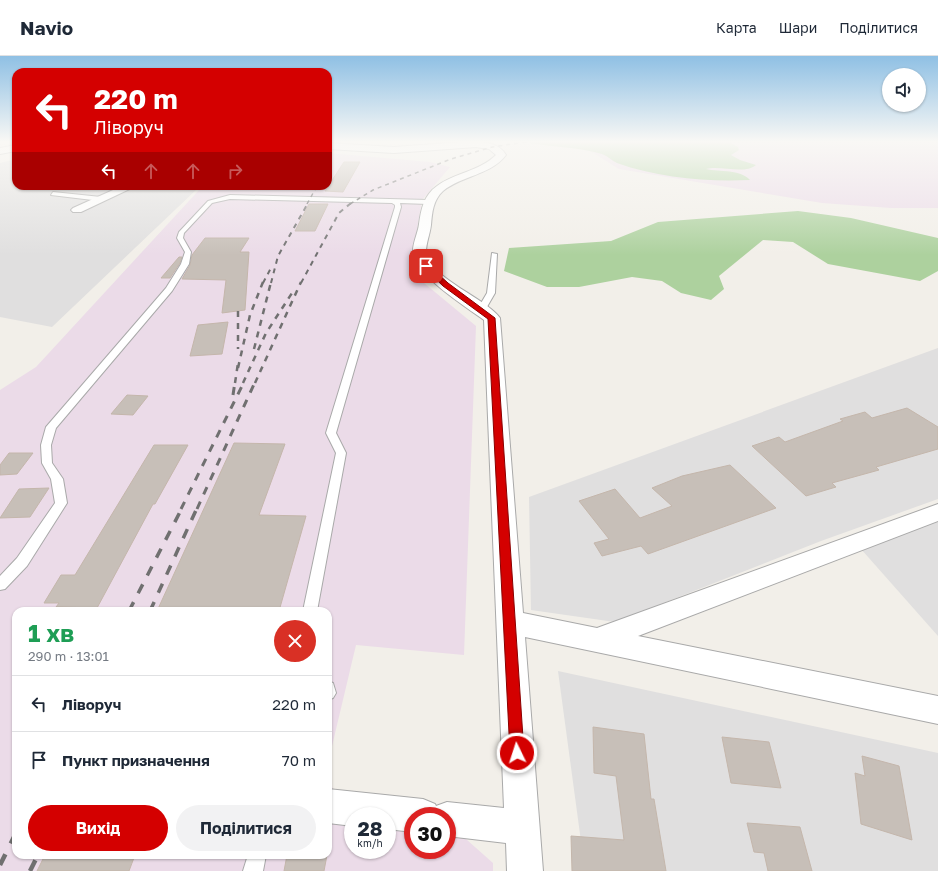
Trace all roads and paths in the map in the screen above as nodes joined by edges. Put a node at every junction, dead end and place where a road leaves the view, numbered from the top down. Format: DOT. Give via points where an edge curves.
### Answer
graph roads {
  1 [pos="456,179"];
  2 [pos="122,190"];
  3 [pos="53,194"];
  4 [pos="101,199"];
  5 [pos="393,201"];
  6 [pos="428,202"];
  7 [pos="77,210"];
  8 [pos="494,254"];
  9 [pos="481,310"];
  10 [pos="938,512"];
  11 [pos="0,585"];
  12 [pos="311,607"];
  13 [pos="509,622"];
  14 [pos="597,640"];
  15 [pos="938,710"];
  16 [pos="332,806"];
  17 [pos="404,814"];
  18 [pos="456,820"];
  19 [pos="522,827"];
  20 [pos="256,859"];
  21 [pos="253,871"];
  22 [pos="525,871"];
  1 -- 6 [label="street" via="442,187"];
  2 -- 4 [label="street"];
  3 -- 4 [label="lane"];
  4 -- 7 [label="street"];
  5 -- 6 [label="lane"];
  5 -- 11 [label="lane" via="230,197 210,202 181,233 180,238 188,252 185,264 169,289 51,428 46,445 47,463 57,478 61,503 22,562"];
  5 -- 12 [label="lane" via="398,207 331,433 341,453"];
  6 -- 9 [label="street" via="420,254 431,271"];
  8 -- 9 [label="lane" via="491,292"];
  9 -- 13 [label="street" via="492,318"];
  10 -- 14 [label="street"];
  13 -- 14 [label="street"];
  13 -- 19 [label="street"];
  14 -- 15 [label="street"];
  16 -- 17 [label="street"];
  18 -- 19 [label="street"];
  19 -- 22 [label="street"];
  20 -- 21 [label="lane"];
}
